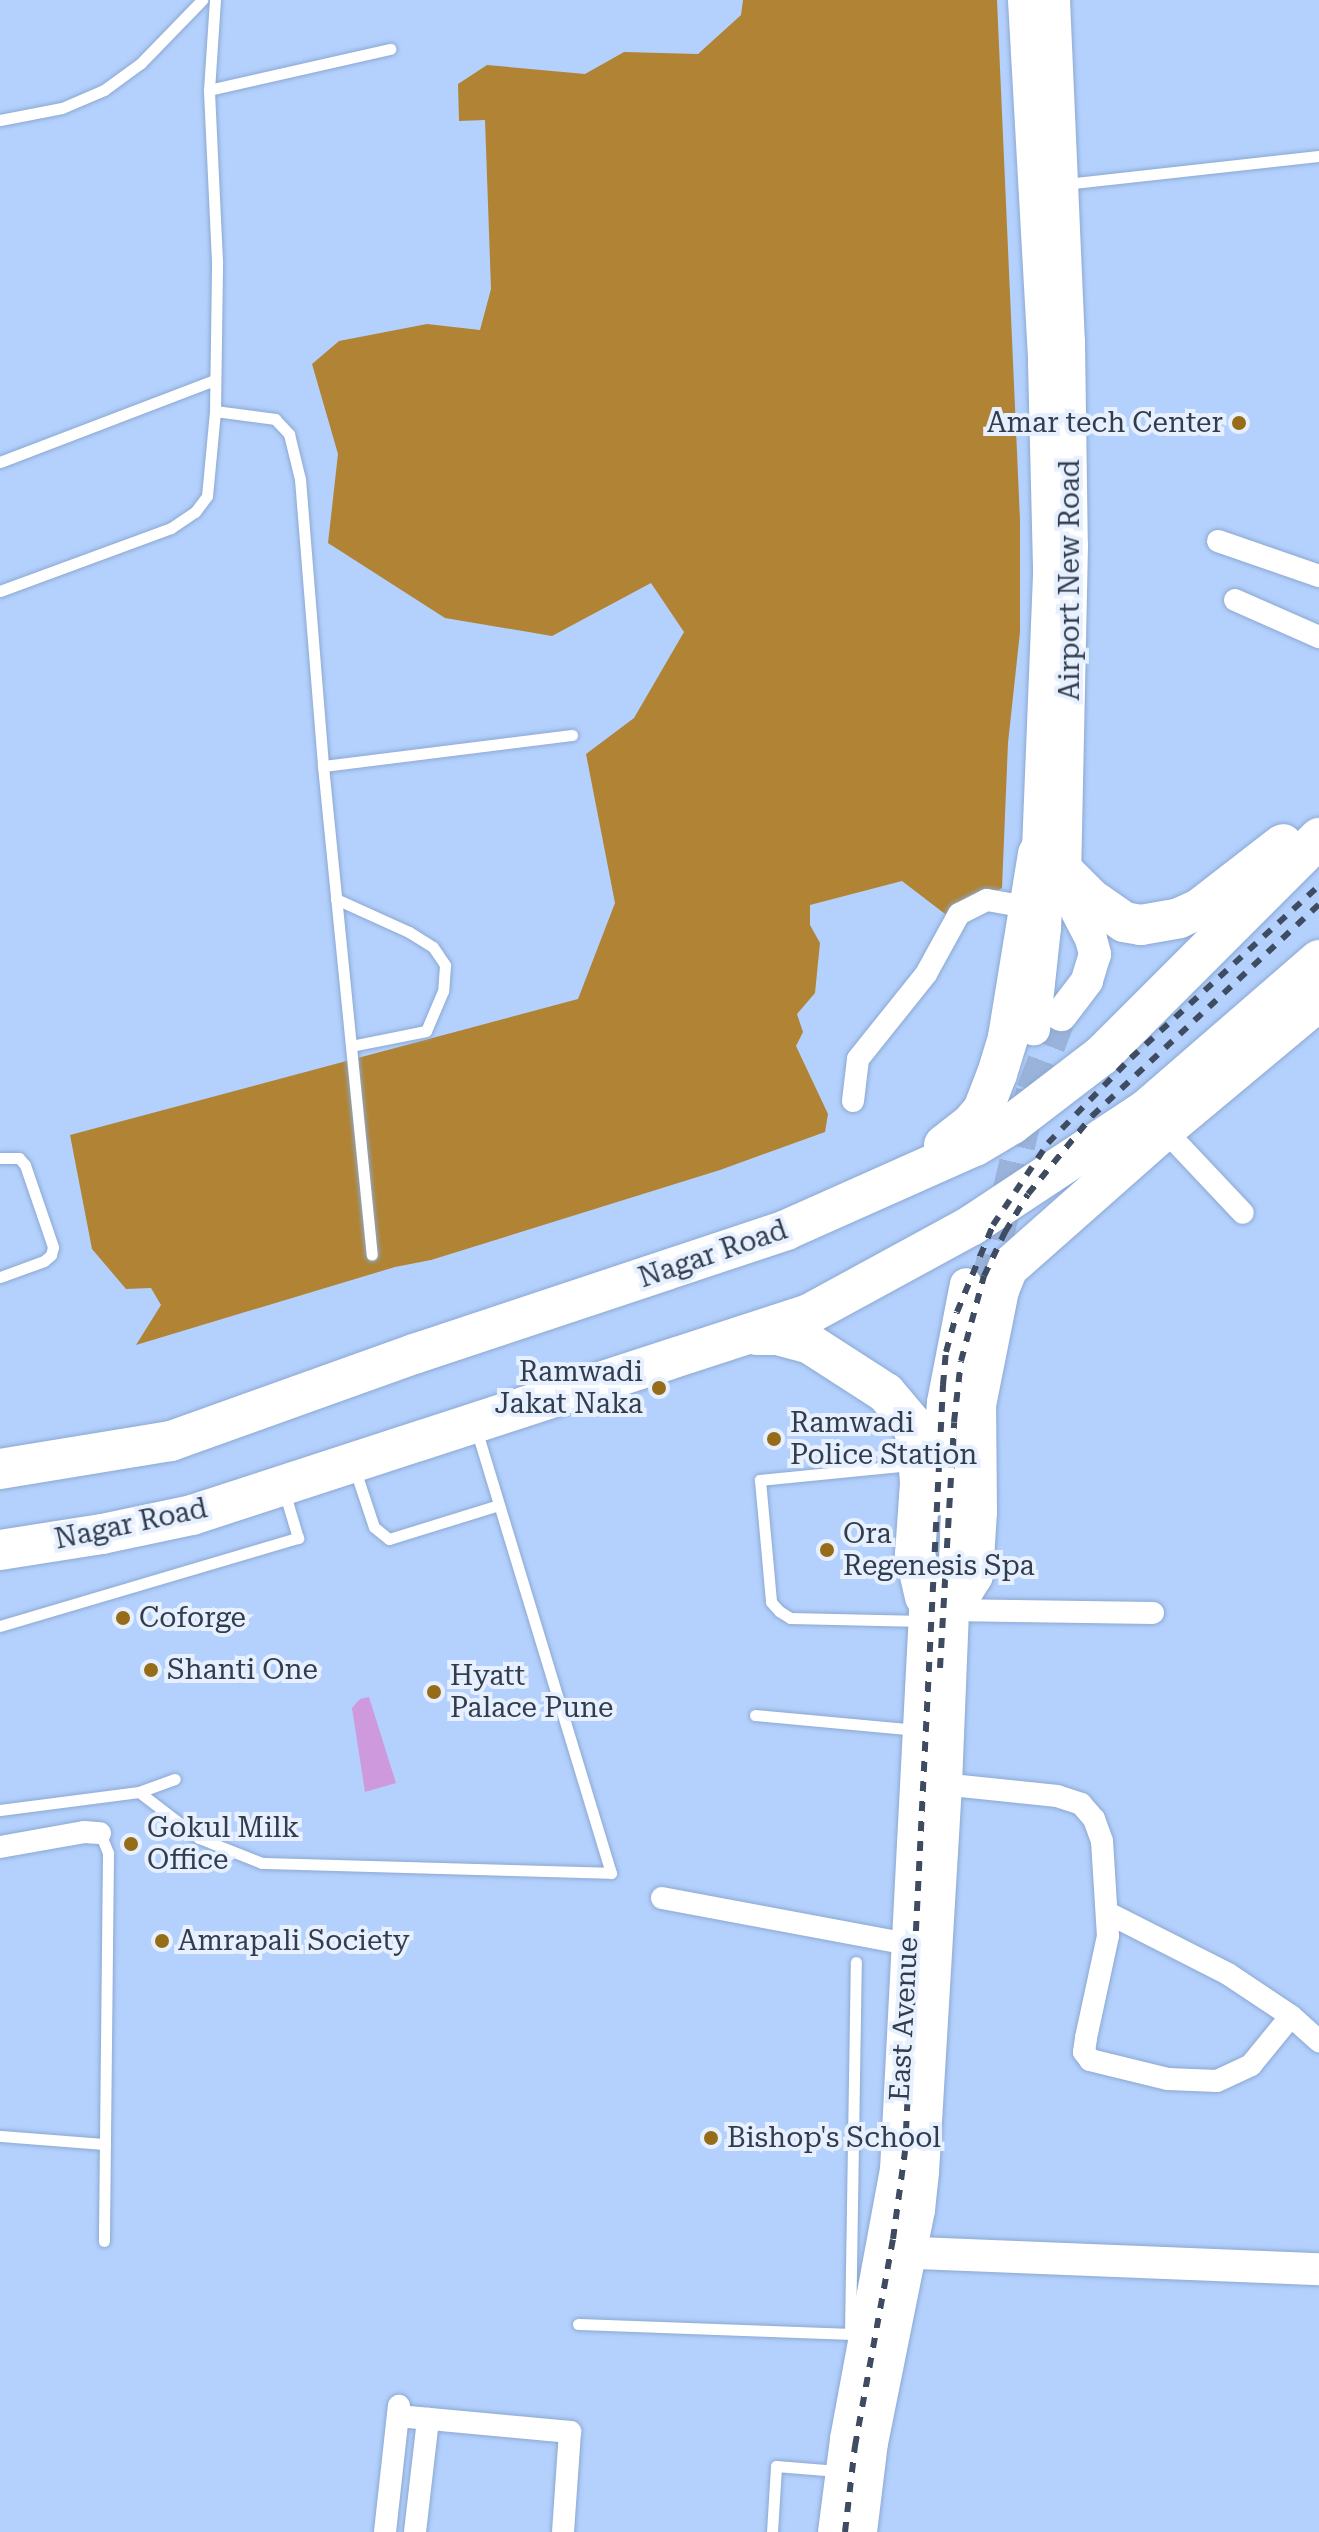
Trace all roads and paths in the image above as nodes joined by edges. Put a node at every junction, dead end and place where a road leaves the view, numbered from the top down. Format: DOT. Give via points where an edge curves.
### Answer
graph roads {
  1 [pos="202,0"];
  2 [pos="215,0"];
  3 [pos="1024,0"];
  4 [pos="1054,0"];
  5 [pos="390,49"];
  6 [pos="209,90"];
  7 [pos="0,120"];
  8 [pos="1319,156"];
  9 [pos="1062,185"];
  10 [pos="215,380"];
  11 [pos="215,411"];
  12 [pos="0,462"];
  13 [pos="1218,541"];
  14 [pos="1319,576"];
  15 [pos="0,591"];
  16 [pos="1235,600"];
  17 [pos="1319,637"];
  18 [pos="572,735"];
  19 [pos="323,766"];
  20 [pos="1319,823"];
  21 [pos="1319,838"];
  22 [pos="1052,863"];
  23 [pos="336,899"];
  24 [pos="1027,907"];
  25 [pos="1319,960"];
  26 [pos="1319,1001"];
  27 [pos="351,1046"];
  28 [pos="853,1101"];
  29 [pos="1155,1120"];
  30 [pos="0,1158"];
  31 [pos="896,1181"];
  32 [pos="1243,1213"];
  33 [pos="372,1255"];
  34 [pos="0,1277"];
  35 [pos="976,1286"];
  36 [pos="750,1336"];
  37 [pos="474,1424"];
  38 [pos="353,1462"];
  39 [pos="919,1464"];
  40 [pos="0,1469"];
  41 [pos="282,1483"];
  42 [pos="499,1505"];
  43 [pos="0,1550"];
  44 [pos="931,1609"];
  45 [pos="1153,1613"];
  46 [pos="0,1626"];
  47 [pos="755,1715"];
  48 [pos="917,1730"];
  49 [pos="175,1779"];
  50 [pos="930,1783"];
  51 [pos="139,1792"];
  52 [pos="0,1810"];
  53 [pos="100,1833"];
  54 [pos="0,1847"];
  55 [pos="662,1898"];
  56 [pos="1108,1913"];
  57 [pos="908,1944"];
  58 [pos="856,1962"];
  59 [pos="1291,2016"];
  60 [pos="1319,2041"];
  61 [pos="0,2136"];
  62 [pos="105,2144"];
  63 [pos="104,2241"];
  64 [pos="882,2252"];
  65 [pos="1319,2269"];
  66 [pos="578,2324"];
  67 [pos="858,2334"];
  68 [pos="428,2419"];
  69 [pos="841,2471"];
  70 [pos="385,2532"];
  71 [pos="415,2532"];
  72 [pos="563,2532"];
  73 [pos="772,2532"];
  74 [pos="834,2532"];
  75 [pos="861,2532"];
  1 -- 7 [label="lane" via="141,63 104,90 62,108"];
  2 -- 6 [label="lane"];
  3 -- 22 [label="main road, Airport New Road" via="1044,363"];
  4 -- 9 [label="main road, Airport New Road"];
  5 -- 6 [label="lane"];
  6 -- 10 [label="lane" via="217,261"];
  8 -- 9 [label="lane"];
  9 -- 22 [label="main road, Airport New Road" via="1072,545"];
  10 -- 11 [label="lane"];
  10 -- 12 [label="lane"];
  11 -- 15 [label="lane" via="210,481 195,512 171,528"];
  11 -- 19 [label="lane" via="275,419 289,434 300,479"];
  13 -- 14 [label="street"];
  16 -- 17 [label="street"];
  18 -- 19 [label="lane"];
  19 -- 23 [label="lane"];
  20 -- 22 [label="highway" via="1292,837 1199,909 1141,925 1124,922"];
  21 -- 31 [label="highway, Nagar Road" via="1102,1055 1012,1124"];
  22 -- 22 [label="main road" via="1047,884 1047,1022 1087,981 1095,954"];
  22 -- 24 [label="highway"];
  23 -- 27 [label="lane"];
  23 -- 27 [label="lane" via="409,932 433,947 445,965 443,991 426,1031"];
  24 -- 28 [label="street" via="987,900 959,914 926,974 858,1059"];
  24 -- 31 [label="highway" via="1008,1037 991,1094 970,1125"];
  25 -- 29 [label="highway, Nagar Road"];
  26 -- 29 [label="highway"];
  27 -- 33 [label="lane"];
  29 -- 32 [label="street"];
  29 -- 36 [label="highway, Nagar Road" via="809,1314"];
  29 -- 44 [label="highway" via="1008,1268 976,1405 973,1575"];
  30 -- 34 [label="lane" via="19,1158 25,1165 53,1247 44,1261"];
  31 -- 40 [label="highway, Nagar Road" via="786,1230 171,1441"];
  35 -- 44 [label="main road"];
  36 -- 37 [label="highway, Nagar Road"];
  36 -- 39 [label="highway" via="777,1335 810,1344 886,1393 912,1424"];
  37 -- 38 [label="highway, Nagar Road"];
  37 -- 42 [label="lane"];
  38 -- 41 [label="highway, Nagar Road"];
  38 -- 42 [label="lane" via="374,1527 389,1539"];
  39 -- 44 [label="highway" via="915,1554"];
  39 -- 44 [label="lane" via="760,1480 771,1602 779,1611 790,1618"];
  41 -- 43 [label="highway, Nagar Road" via="192,1515"];
  41 -- 46 [label="lane" via="298,1538"];
  42 -- 51 [label="lane" via="611,1873 262,1863 199,1838"];
  44 -- 45 [label="street"];
  44 -- 48 [label="main road, East Avenue"];
  44 -- 50 [label="main road, East Avenue"];
  47 -- 48 [label="lane"];
  48 -- 50 [label="main road, East Avenue"];
  49 -- 51 [label="lane"];
  50 -- 56 [label="street" via="1057,1796 1081,1804 1102,1841"];
  50 -- 57 [label="main road, East Avenue"];
  50 -- 64 [label="main road, East Avenue" via="923,2172"];
  51 -- 52 [label="lane"];
  53 -- 54 [label="street"];
  53 -- 62 [label="lane" via="108,1853"];
  55 -- 57 [label="street"];
  56 -- 59 [label="street" via="1228,1974"];
  56 -- 59 [label="street" via="1084,2052 1090,2060 1168,2079 1217,2081 1251,2065"];
  57 -- 64 [label="main road, East Avenue" via="896,2170"];
  58 -- 64 [label="lane"];
  59 -- 60 [label="street"];
  61 -- 62 [label="lane"];
  62 -- 63 [label="lane"];
  64 -- 65 [label="main road"];
  64 -- 67 [label="main road, East Avenue"];
  64 -- 75 [label="main road, East Avenue" via="872,2443"];
  66 -- 67 [label="lane"];
  67 -- 69 [label="main road, East Avenue"];
  68 -- 70 [label="street" via="398,2411"];
  68 -- 71 [label="street"];
  68 -- 72 [label="street" via="570,2432"];
  69 -- 73 [label="lane" via="776,2466"];
  69 -- 74 [label="main road, East Avenue"];
}
